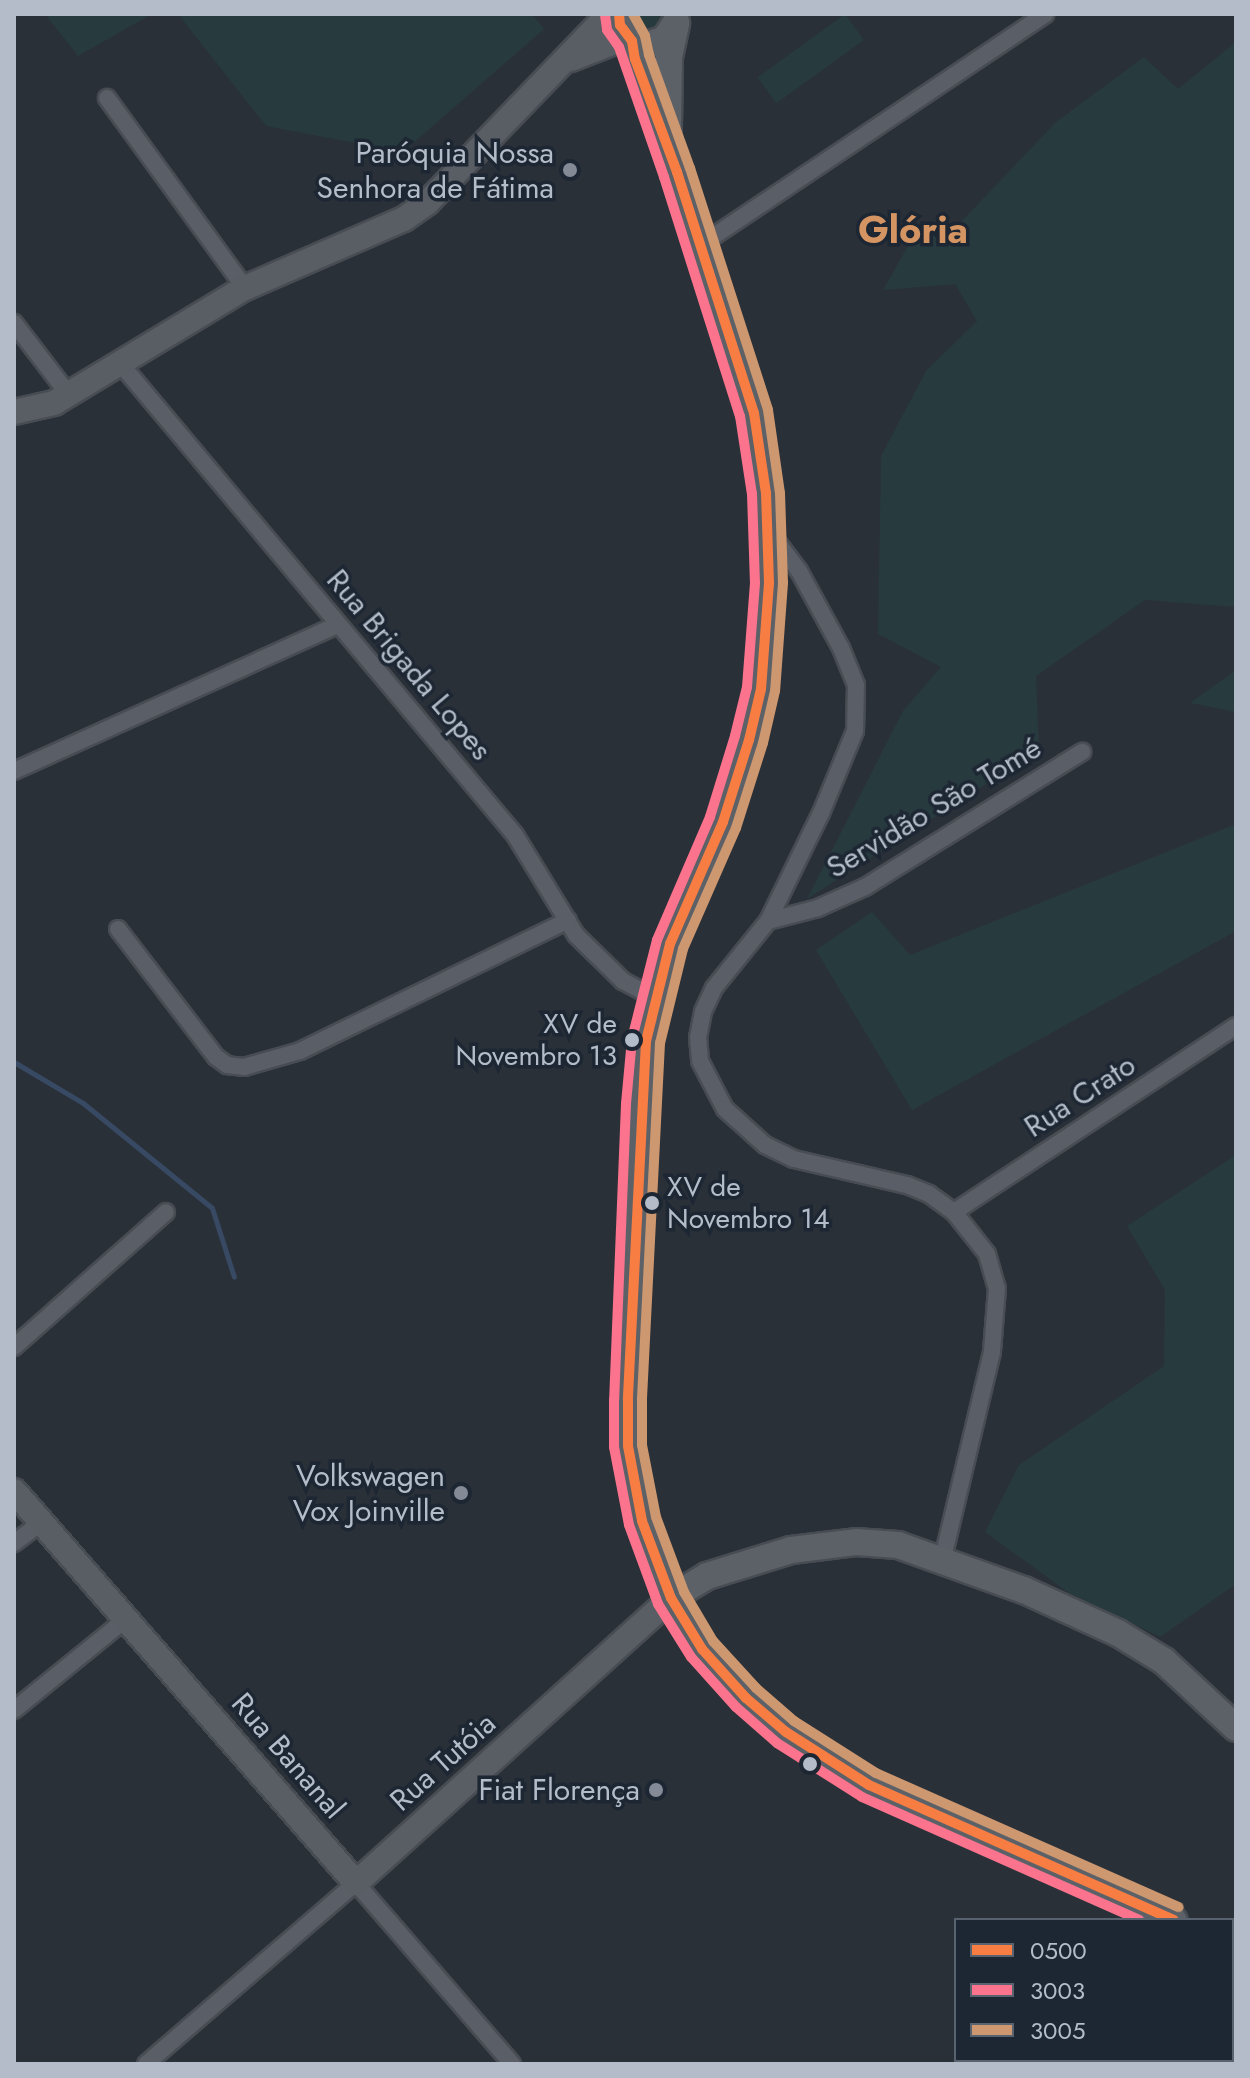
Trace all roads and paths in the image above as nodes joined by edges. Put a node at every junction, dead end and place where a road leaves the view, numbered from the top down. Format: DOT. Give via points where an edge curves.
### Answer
graph roads {
  1 [pos="609,14"];
  2 [pos="1045,14"];
  3 [pos="677,16"];
  4 [pos="626,31"];
  5 [pos="561,63"];
  6 [pos="107,98"];
  7 [pos="669,148"];
  8 [pos="702,244"];
  9 [pos="245,288"];
  10 [pos="14,323"];
  11 [pos="120,363"];
  12 [pos="69,395"];
  13 [pos="14,412"];
  14 [pos="768,530"];
  15 [pos="338,625"];
  16 [pos="1082,752"];
  17 [pos="14,771"];
  18 [pos="568,920"];
  19 [pos="768,921"];
  20 [pos="118,929"];
  21 [pos="655,998"];
  22 [pos="1236,1026"];
  23 [pos="166,1212"];
  24 [pos="954,1212"];
  25 [pos="14,1347"];
  26 [pos="14,1491"];
  27 [pos="42,1522"];
  28 [pos="14,1543"];
  29 [pos="943,1558"];
  30 [pos="671,1598"];
  31 [pos="126,1619"];
  32 [pos="14,1710"];
  33 [pos="1232,1717"];
  34 [pos="356,1883"];
  35 [pos="1168,1918"];
  36 [pos="146,2064"];
  37 [pos="512,2064"];
  1 -- 5 [label="street"];
  2 -- 8 [label="street"];
  3 -- 4 [label="main road" via="657,44"];
  3 -- 7 [label="main road" via="669,57"];
  4 -- 5 [label="street"];
  4 -- 7 [label="main road"];
  5 -- 9 [label="street" via="427,203 404,219"];
  6 -- 9 [label="street"];
  7 -- 8 [label="main road"];
  8 -- 14 [label="main road" via="754,413"];
  9 -- 11 [label="street"];
  10 -- 12 [label="street"];
  11 -- 12 [label="street"];
  11 -- 15 [label="street, Rua Brigada Lopes"];
  12 -- 13 [label="street" via="41,408"];
  14 -- 19 [label="street" via="799,571 841,648 858,706 844,761"];
  14 -- 21 [label="main road" via="767,640 749,740 723,822 670,944"];
  15 -- 17 [label="street"];
  15 -- 18 [label="street, Rua Brigada Lopes" via="515,835"];
  16 -- 19 [label="street, Servidão São Tomé" via="865,887 818,908"];
  18 -- 20 [label="street" via="300,1051 244,1067 216,1057"];
  18 -- 21 [label="street, Rua Brigada Lopes" via="596,958"];
  19 -- 24 [label="street" via="714,988 703,1012 700,1061 725,1109 765,1145 794,1159 907,1185"];
  21 -- 30 [label="main road" via="640,1105 628,1446 642,1521"];
  22 -- 24 [label="street, Rua Crato"];
  23 -- 25 [label="street"];
  24 -- 29 [label="street" via="987,1254 997,1288 992,1352"];
  26 -- 27 [label="street, Rua Bananal"];
  27 -- 28 [label="street"];
  27 -- 31 [label="street, Rua Bananal"];
  29 -- 30 [label="main road" via="898,1545 828,1544 757,1558"];
  29 -- 33 [label="main road" via="1118,1633 1164,1661"];
  30 -- 34 [label="street, Rua Tutóia"];
  30 -- 35 [label="main road" via="702,1649 738,1690 835,1767"];
  31 -- 32 [label="street"];
  31 -- 34 [label="street, Rua Bananal"];
  34 -- 36 [label="street, Rua Tutóia"];
  34 -- 37 [label="street, Rua Bananal"];
}
